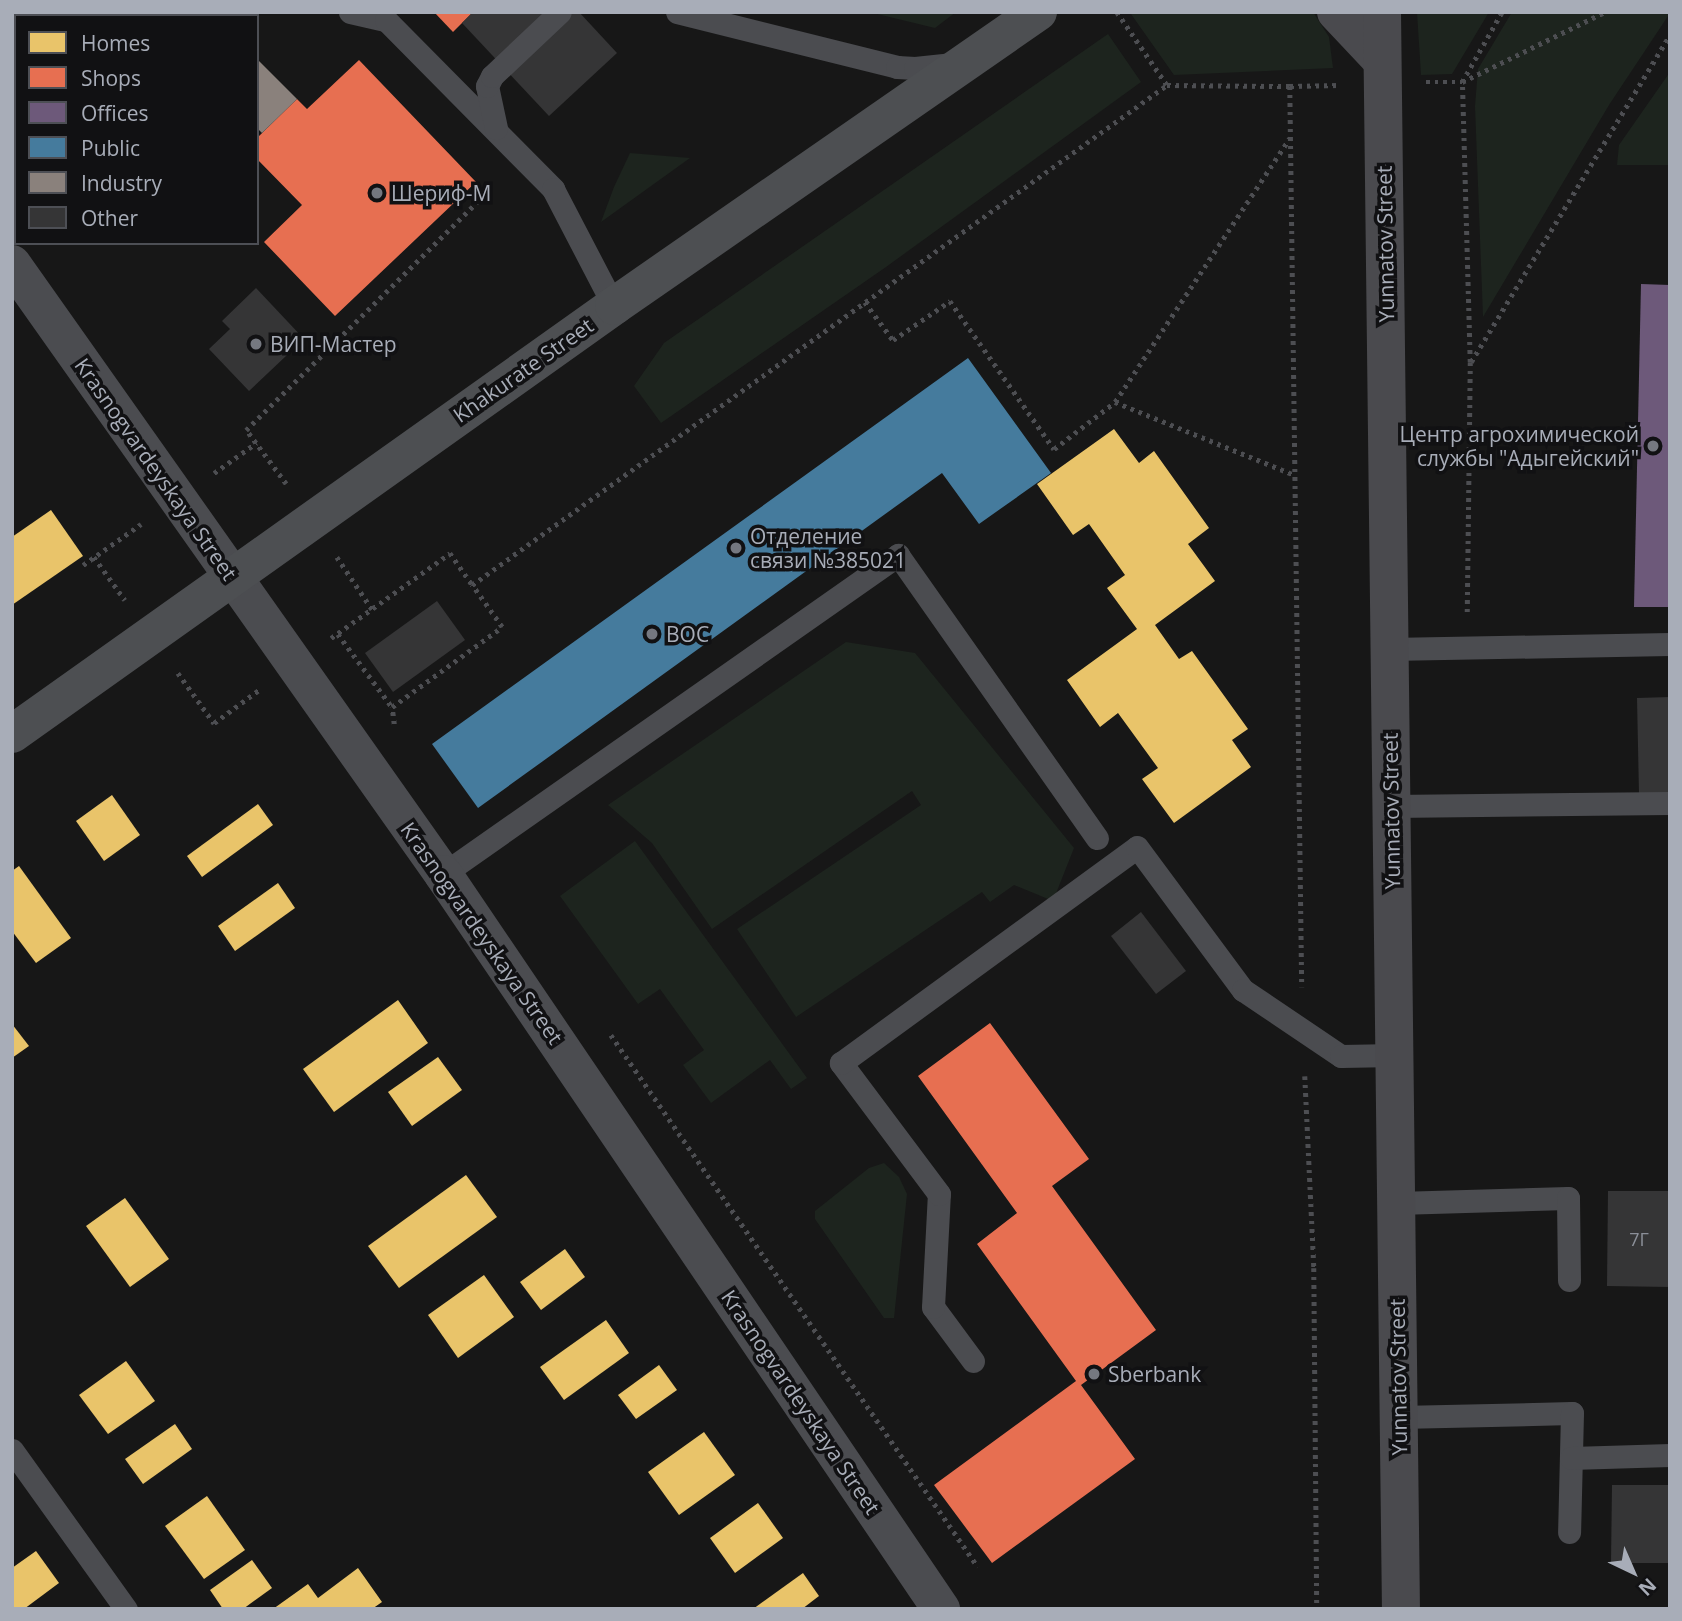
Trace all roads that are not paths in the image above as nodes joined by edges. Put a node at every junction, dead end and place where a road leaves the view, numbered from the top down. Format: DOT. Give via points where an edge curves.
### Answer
graph roads {
  1 [pos="349,12"];
  2 [pos="560,12"];
  3 [pos="677,12"];
  4 [pos="1038,12"];
  5 [pos="1336,12"];
  6 [pos="1382,12"];
  7 [pos="978,53"];
  8 [pos="1382,61"];
  9 [pos="497,131"];
  10 [pos="12,264"];
  11 [pos="614,306"];
  12 [pos="231,576"];
  13 [pos="1670,644"];
  14 [pos="1389,649"];
  15 [pos="12,734"];
  16 [pos="1670,803"];
  17 [pos="1391,806"];
  18 [pos="1097,838"];
  19 [pos="443,874"];
  20 [pos="1395,1055"];
  21 [pos="1397,1203"];
  22 [pos="1569,1279"];
  23 [pos="972,1361"];
  24 [pos="1399,1417"];
  25 [pos="12,1450"];
  26 [pos="1670,1455"];
  27 [pos="1571,1458"];
  28 [pos="1569,1532"];
  29 [pos="126,1609"];
  30 [pos="942,1609"];
  31 [pos="1401,1609"];
  1 -- 9 [label="lane" via="386,20"];
  2 -- 9 [label="lane" via="492,76 487,86"];
  3 -- 7 [label="lane" via="897,66 934,68 957,64"];
  4 -- 7 [label="main road, Khakurate Street"];
  5 -- 8 [label="main road"];
  6 -- 8 [label="main road, Yunnatov Street"];
  7 -- 11 [label="main road, Khakurate Street"];
  8 -- 14 [label="main road, Yunnatov Street"];
  9 -- 11 [label="lane" via="553,189"];
  10 -- 12 [label="street, Krasnogvardeyskaya Street"];
  11 -- 12 [label="main road, Khakurate Street"];
  12 -- 15 [label="main road, Khakurate Street"];
  12 -- 19 [label="street, Krasnogvardeyskaya Street"];
  13 -- 14 [label="lane"];
  14 -- 17 [label="main road, Yunnatov Street"];
  16 -- 17 [label="lane"];
  17 -- 20 [label="main road, Yunnatov Street"];
  18 -- 19 [label="lane" via="898,555"];
  19 -- 30 [label="street, Krasnogvardeyskaya Street"];
  20 -- 21 [label="main road, Yunnatov Street"];
  20 -- 23 [label="lane" via="1341,1056 1242,990 1137,847 841,1063 939,1194 933,1307"];
  21 -- 22 [label="lane" via="1568,1198"];
  21 -- 24 [label="main road, Yunnatov Street"];
  24 -- 27 [label="lane" via="1572,1413"];
  24 -- 31 [label="main road, Yunnatov Street"];
  25 -- 29 [label="lane"];
  26 -- 27 [label="lane"];
  27 -- 28 [label="lane"];
}
